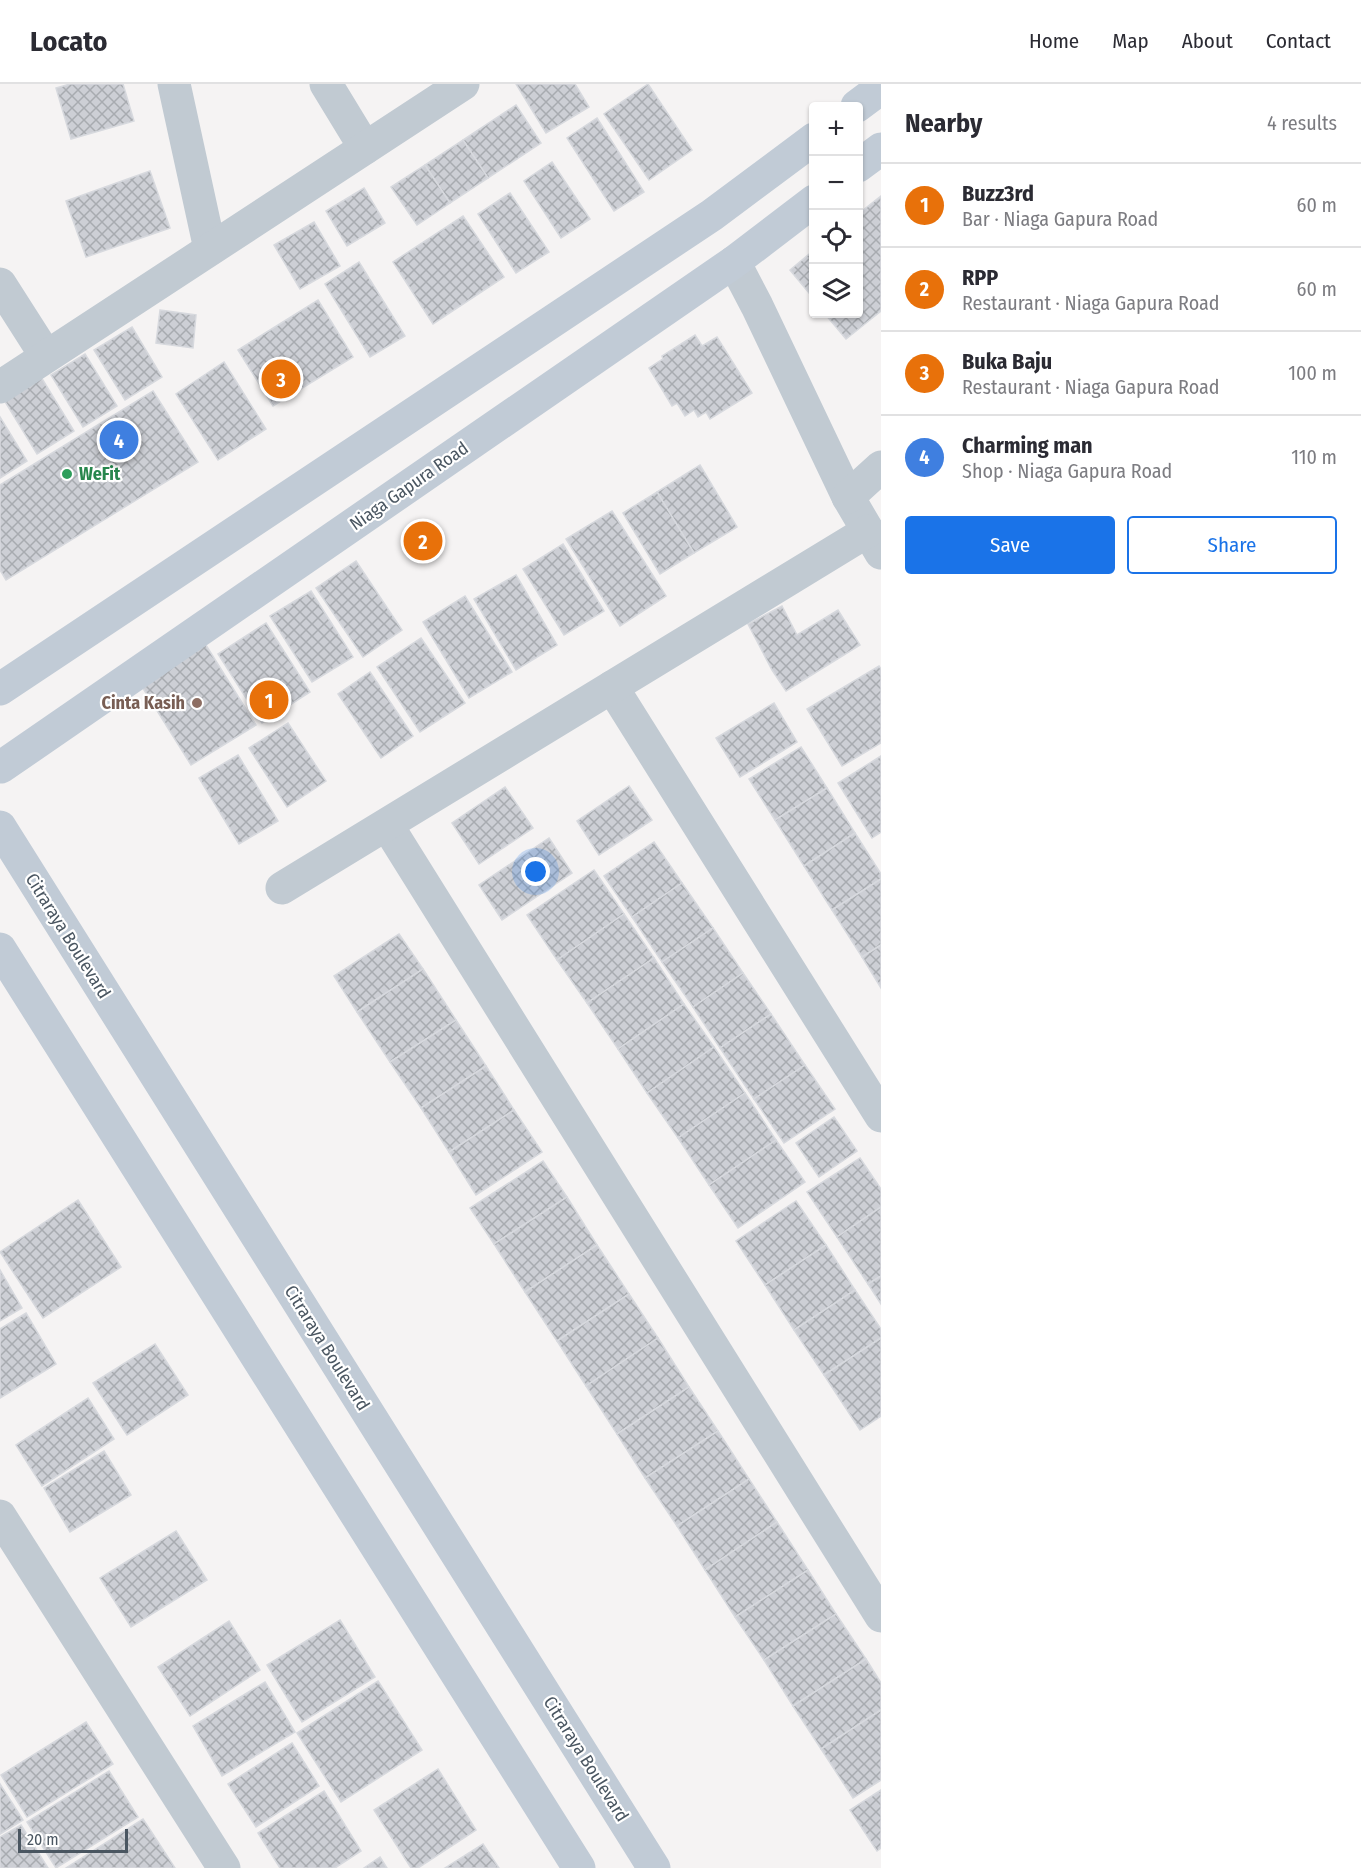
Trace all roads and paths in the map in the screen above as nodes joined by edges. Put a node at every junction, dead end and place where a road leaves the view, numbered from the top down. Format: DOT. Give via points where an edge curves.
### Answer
graph roads {
  1 [pos="174,84"];
  2 [pos="326,84"];
  3 [pos="463,84"];
  4 [pos="881,88"];
  5 [pos="862,102"];
  6 [pos="809,142"];
  7 [pos="365,148"];
  8 [pos="881,149"];
  9 [pos="863,162"];
  10 [pos="809,204"];
  11 [pos="210,249"];
  12 [pos="734,262"];
  13 [pos="0,284"];
  14 [pos="46,356"];
  15 [pos="0,387"];
  16 [pos="881,467"];
  17 [pos="848,497"];
  18 [pos="874,542"];
  19 [pos="612,687"];
  20 [pos="0,689"];
  21 [pos="0,767"];
  22 [pos="387,825"];
  23 [pos="0,827"];
  24 [pos="282,888"];
  25 [pos="0,949"];
  26 [pos="881,1116"];
  27 [pos="0,1516"];
  28 [pos="881,1616"];
  29 [pos="225,1868"];
  30 [pos="579,1868"];
  31 [pos="654,1868"];
  1 -- 11 [label="street"];
  2 -- 7 [label="street"];
  3 -- 7 [label="street"];
  4 -- 5 [label="main road"];
  6 -- 20 [label="main road" via="712,215"];
  7 -- 11 [label="street"];
  8 -- 9 [label="main road"];
  10 -- 12 [label="main road, Niaga Gapura Road"];
  11 -- 14 [label="street"];
  12 -- 17 [label="street"];
  12 -- 21 [label="main road, Niaga Gapura Road"];
  13 -- 14 [label="street"];
  14 -- 15 [label="street"];
  16 -- 17 [label="street"];
  17 -- 18 [label="street"];
  18 -- 19 [label="street"];
  19 -- 22 [label="street"];
  19 -- 26 [label="street"];
  22 -- 24 [label="street"];
  22 -- 28 [label="street"];
  23 -- 31 [label="main road, Citraraya Boulevard"];
  25 -- 30 [label="main road"];
  27 -- 29 [label="street"];
}
